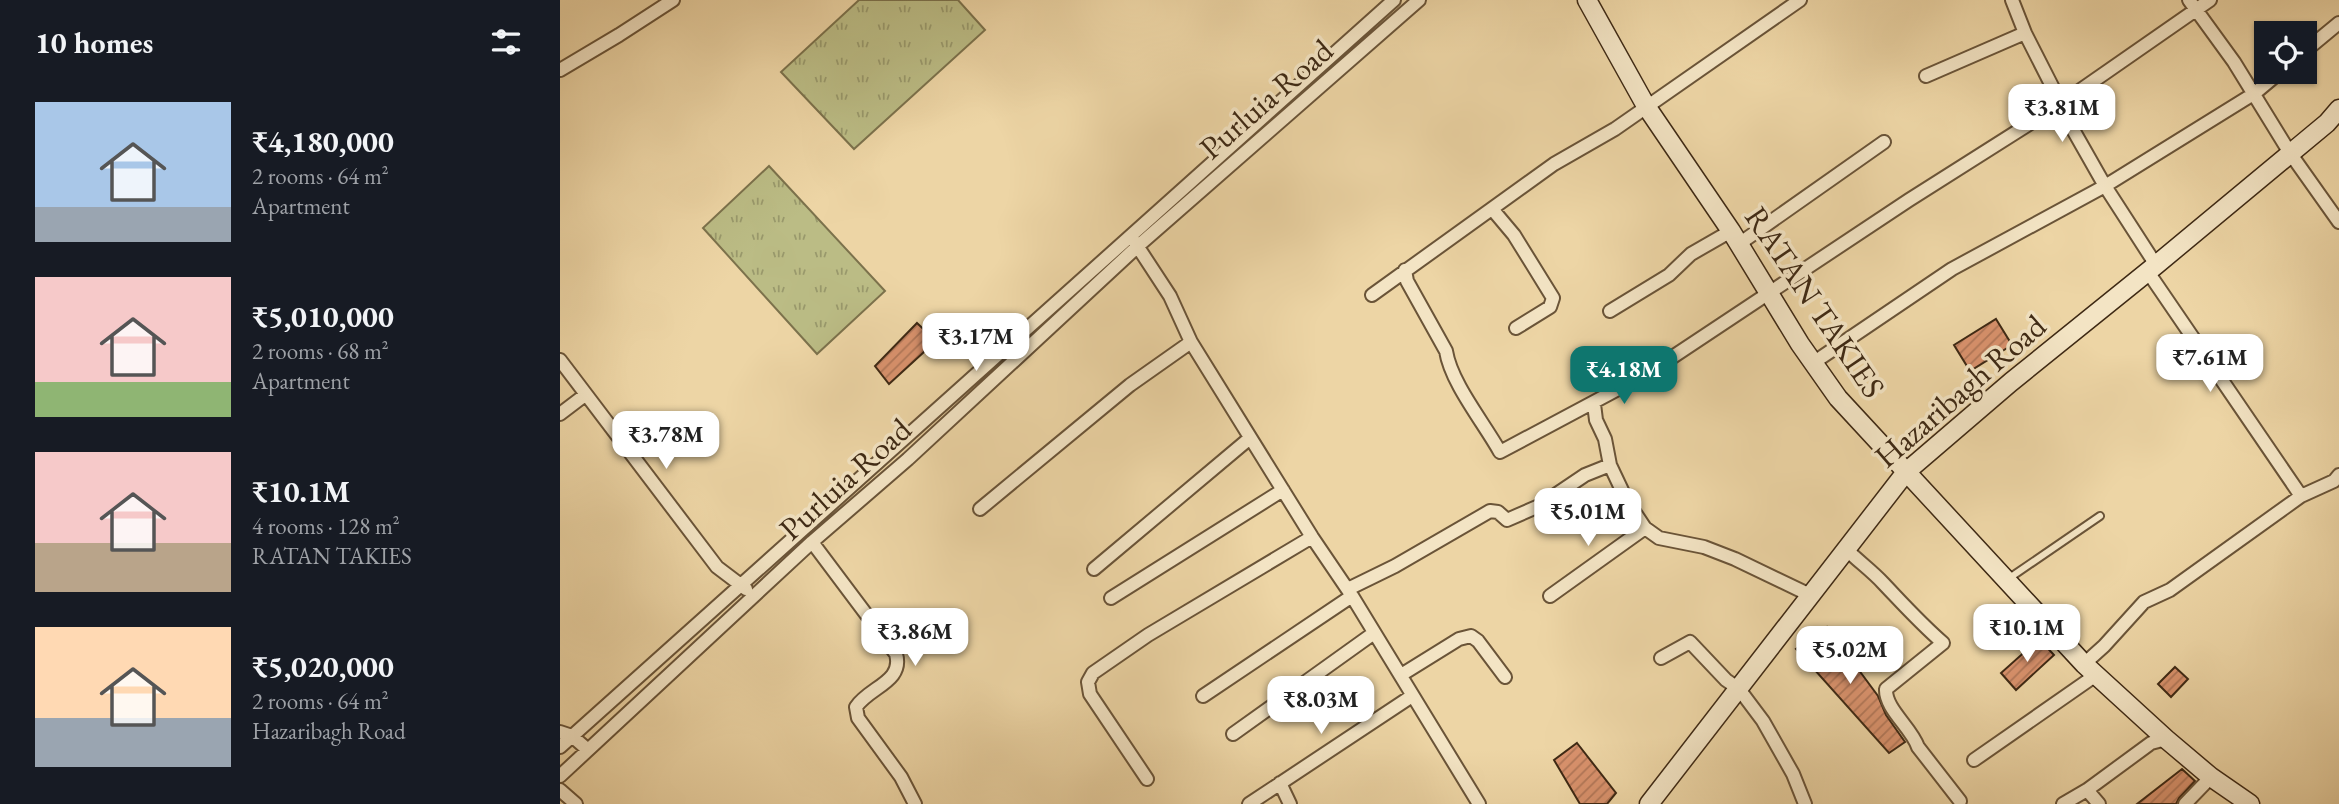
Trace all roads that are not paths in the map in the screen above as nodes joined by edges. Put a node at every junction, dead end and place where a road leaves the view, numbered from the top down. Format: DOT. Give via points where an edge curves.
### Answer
graph roads {
  1 [pos="673,0"];
  2 [pos="1394,0"];
  3 [pos="1419,0"];
  4 [pos="1587,0"];
  5 [pos="1800,0"];
  6 [pos="2012,0"];
  7 [pos="2210,0"];
  8 [pos="2192,5"];
  9 [pos="2339,23"];
  10 [pos="2025,33"];
  11 [pos="2317,41"];
  12 [pos="560,70"];
  13 [pos="1926,76"];
  14 [pos="2266,84"];
  15 [pos="2255,93"];
  16 [pos="2059,105"];
  17 [pos="1646,106"];
  18 [pos="2339,109"];
  19 [pos="1884,142"];
  20 [pos="2290,153"];
  21 [pos="2105,186"];
  22 [pos="1493,210"];
  23 [pos="2339,222"];
  24 [pos="1130,234"];
  25 [pos="1735,237"];
  26 [pos="1138,246"];
  27 [pos="2152,269"];
  28 [pos="1405,270"];
  29 [pos="1768,294"];
  30 [pos="1372,295"];
  31 [pos="1611,311"];
  32 [pos="1516,328"];
  33 [pos="1191,342"];
  34 [pos="560,360"];
  35 [pos="1814,363"];
  36 [pos="586,395"];
  37 [pos="1594,404"];
  38 [pos="560,414"];
  39 [pos="1250,438"];
  40 [pos="1610,465"];
  41 [pos="1906,472"];
  42 [pos="2339,475"];
  43 [pos="1283,490"];
  44 [pos="2301,496"];
  45 [pos="980,509"];
  46 [pos="2100,516"];
  47 [pos="1646,528"];
  48 [pos="1311,537"];
  49 [pos="812,542"];
  50 [pos="1846,549"];
  51 [pos="1094,569"];
  52 [pos="2006,580"];
  53 [pos="741,584"];
  54 [pos="1350,592"];
  55 [pos="1810,595"];
  56 [pos="1550,596"];
  57 [pos="754,597"];
  58 [pos="1111,598"];
  59 [pos="1374,633"];
  60 [pos="1661,658"];
  61 [pos="2090,669"];
  62 [pos="1401,675"];
  63 [pos="1505,677"];
  64 [pos="1739,689"];
  65 [pos="1203,696"];
  66 [pos="1412,696"];
  67 [pos="566,734"];
  68 [pos="1233,734"];
  69 [pos="2166,739"];
  70 [pos="560,747"];
  71 [pos="588,750"];
  72 [pos="1974,760"];
  73 [pos="560,776"];
  74 [pos="2211,777"];
  75 [pos="1147,779"];
  76 [pos="1280,783"];
  77 [pos="560,790"];
  78 [pos="2087,790"];
  79 [pos="1961,801"];
  80 [pos="576,804"];
  81 [pos="915,804"];
  82 [pos="1249,804"];
  83 [pos="1290,804"];
  84 [pos="1479,804"];
  85 [pos="1649,804"];
  86 [pos="1805,804"];
  87 [pos="2063,804"];
  88 [pos="2099,804"];
  89 [pos="2185,804"];
  90 [pos="2250,804"];
  1 -- 12 [label="street"];
  2 -- 24 [label="street, Purluia Road"];
  3 -- 26 [label="street, Purluia Road"];
  4 -- 17 [label="street, RATAN TAKIES"];
  5 -- 17 [label="street"];
  6 -- 10 [label="street"];
  7 -- 8 [label="street"];
  8 -- 15 [label="street"];
  8 -- 16 [label="street"];
  9 -- 11 [label="street"];
  10 -- 13 [label="street"];
  10 -- 16 [label="street"];
  14 -- 15 [label="street"];
  15 -- 20 [label="street"];
  15 -- 21 [label="street"];
  16 -- 21 [label="street"];
  16 -- 29 [label="street"];
  17 -- 22 [label="street" via="1554,164"];
  17 -- 25 [label="street, RATAN TAKIES"];
  18 -- 20 [label="street, Hazaribagh Road"];
  19 -- 25 [label="street"];
  20 -- 23 [label="street"];
  20 -- 27 [label="street, Hazaribagh Road"];
  21 -- 27 [label="street"];
  21 -- 35 [label="street" via="1952,270"];
  22 -- 28 [label="street"];
  22 -- 32 [label="street" via="1553,298 1550,307"];
  24 -- 26 [label="street"];
  24 -- 53 [label="street, Purluia Road"];
  25 -- 29 [label="street, RATAN TAKIES"];
  25 -- 31 [label="street" via="1691,254 1669,275"];
  26 -- 33 [label="street" via="1170,296"];
  26 -- 49 [label="street, Purluia Road"];
  27 -- 41 [label="street, Hazaribagh Road"];
  27 -- 44 [label="street"];
  28 -- 30 [label="street"];
  28 -- 37 [label="street" via="1448,362 1500,452"];
  29 -- 35 [label="street, RATAN TAKIES"];
  29 -- 37 [label="street"];
  33 -- 39 [label="street"];
  33 -- 45 [label="street" via="1130,385"];
  34 -- 36 [label="street"];
  35 -- 41 [label="street, RATAN TAKIES" via="1838,398"];
  36 -- 38 [label="street"];
  36 -- 53 [label="street" via="718,567"];
  37 -- 40 [label="street"];
  39 -- 43 [label="street"];
  39 -- 51 [label="street"];
  40 -- 47 [label="street"];
  40 -- 54 [label="street" via="1507,520 1490,511"];
  41 -- 50 [label="street, Hazaribagh Road"];
  41 -- 52 [label="street, RATAN TAKIES"];
  42 -- 44 [label="street"];
  43 -- 48 [label="street"];
  43 -- 58 [label="street"];
  44 -- 61 [label="street" via="2170,590 2144,602"];
  46 -- 52 [label="lane"];
  47 -- 55 [label="street" via="1659,538 1735,559"];
  47 -- 56 [label="street"];
  48 -- 54 [label="street"];
  48 -- 75 [label="street" via="1093,673 1088,682 1090,694"];
  49 -- 57 [label="street, Purluia Road"];
  49 -- 81 [label="street" via="896,654 899,664 894,675 856,707 858,718 901,776"];
  50 -- 55 [label="street, Hazaribagh Road"];
  50 -- 79 [label="street" via="1943,643 1886,689 1886,698"];
  52 -- 61 [label="street, RATAN TAKIES"];
  53 -- 57 [label="street"];
  53 -- 67 [label="street, Purluia Road"];
  54 -- 59 [label="street"];
  54 -- 65 [label="street"];
  55 -- 64 [label="street, Hazaribagh Road"];
  57 -- 71 [label="street, Purluia Road"];
  59 -- 62 [label="street"];
  59 -- 68 [label="street"];
  60 -- 64 [label="street" via="1690,642"];
  61 -- 69 [label="street, RATAN TAKIES"];
  61 -- 72 [label="street"];
  62 -- 63 [label="street" via="1471,636"];
  62 -- 66 [label="street"];
  64 -- 85 [label="street, Hazaribagh Road"];
  64 -- 86 [label="street" via="1763,721"];
  66 -- 76 [label="street"];
  66 -- 84 [label="street"];
  67 -- 70 [label="street, Purluia Road"];
  67 -- 71 [label="street"];
  69 -- 74 [label="street, RATAN TAKIES"];
  69 -- 78 [label="street" via="2151,743"];
  71 -- 73 [label="street, Purluia Road"];
  74 -- 89 [label="street"];
  74 -- 90 [label="street, RATAN TAKIES"];
  76 -- 82 [label="street"];
  76 -- 83 [label="street"];
  77 -- 80 [label="street"];
  78 -- 87 [label="street"];
  78 -- 88 [label="street"];
}
